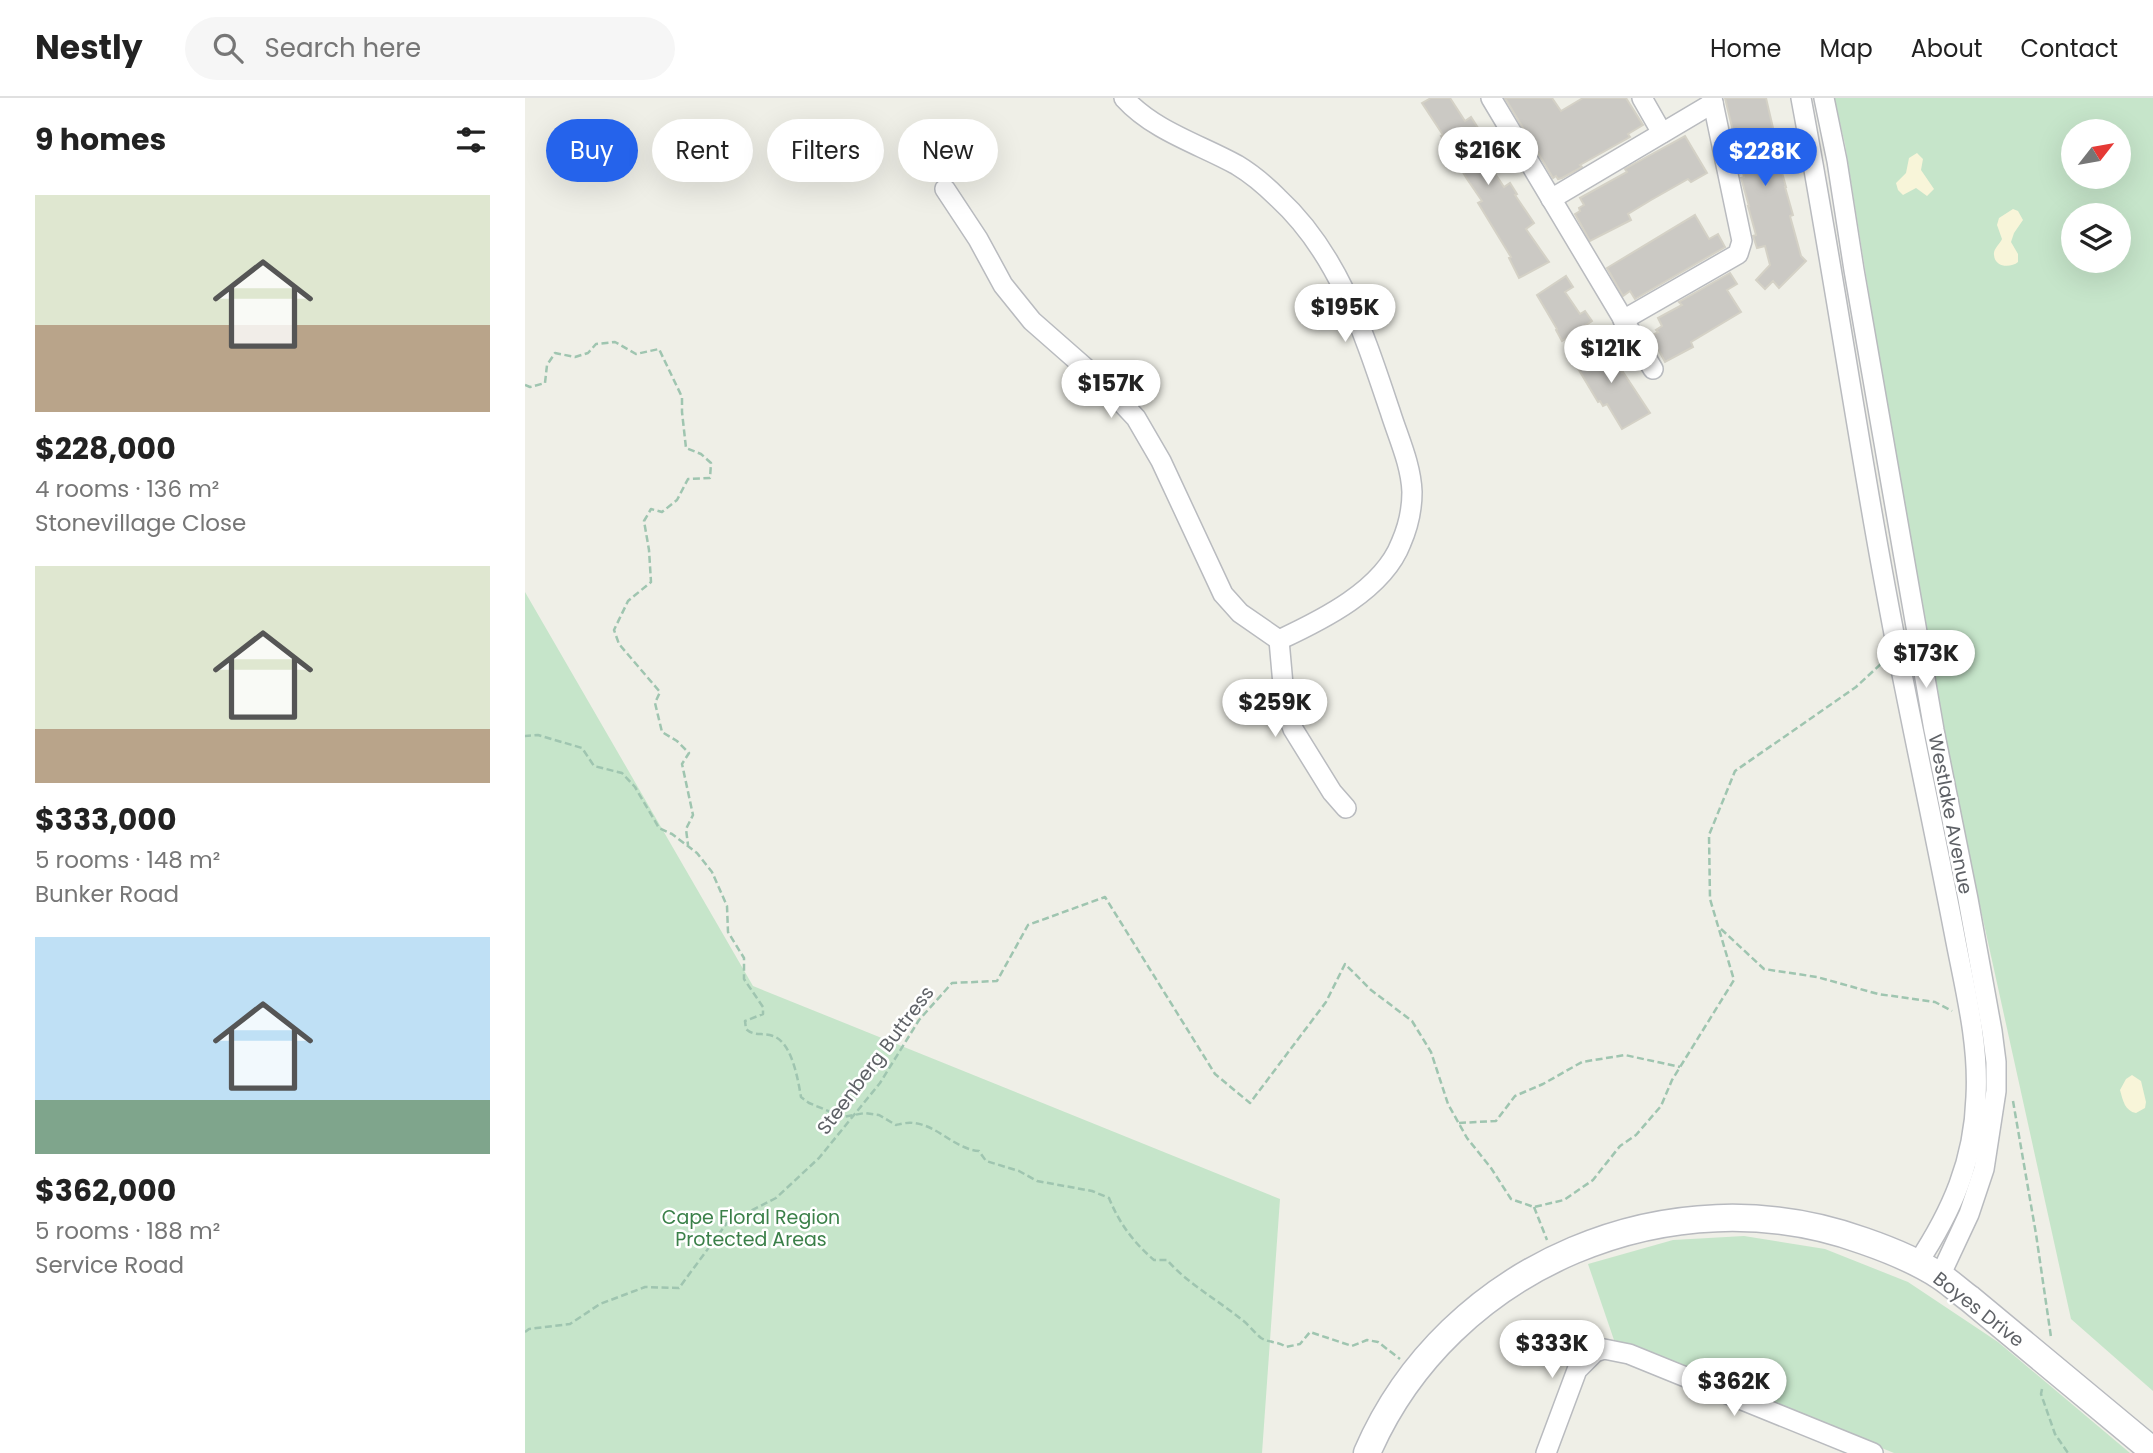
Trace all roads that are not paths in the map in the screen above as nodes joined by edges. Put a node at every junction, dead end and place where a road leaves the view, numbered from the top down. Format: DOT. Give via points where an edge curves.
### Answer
graph roads {
  1 [pos="1124,98"];
  2 [pos="1491,98"];
  3 [pos="1642,98"];
  4 [pos="1801,98"];
  5 [pos="1824,98"];
  6 [pos="1712,100"];
  7 [pos="1662,133"];
  8 [pos="945,189"];
  9 [pos="1551,199"];
  10 [pos="1623,320"];
  11 [pos="1653,369"];
  12 [pos="1279,640"];
  13 [pos="1346,808"];
  14 [pos="1928,1270"];
  15 [pos="2153,1451"];
  16 [pos="1367,1453"];
  17 [pos="1546,1453"];
  18 [pos="1873,1453"];
  1 -- 12 [label="street" via="1155,124 1258,179 1308,230 1335,268 1352,305 1407,463 1411,513 1401,545 1385,571 1357,596"];
  2 -- 9 [label="street"];
  3 -- 7 [label="street"];
  4 -- 14 [label="street, Westlake Avenue" via="1897,649 1976,1060 1974,1134 1952,1204 1933,1240"];
  5 -- 14 [label="street, Westlake Avenue" via="1996,1062 1984,1169 1969,1214"];
  6 -- 7 [label="street"];
  6 -- 10 [label="street" via="1742,241 1738,254"];
  7 -- 9 [label="street"];
  8 -- 12 [label="street" via="1003,285 1032,321 1136,418 1223,594 1240,613"];
  9 -- 10 [label="street"];
  10 -- 11 [label="street"];
  12 -- 13 [label="street" via="1285,707 1293,729"];
  14 -- 15 [label="main road, Boyes Drive"];
  14 -- 16 [label="main road, Boyes Drive" via="1854,1237 1784,1221 1714,1217 1611,1235 1553,1258 1514,1280 1462,1321 1415,1373"];
  17 -- 18 [label="street" via="1577,1370 1604,1349 1629,1354"];
}
